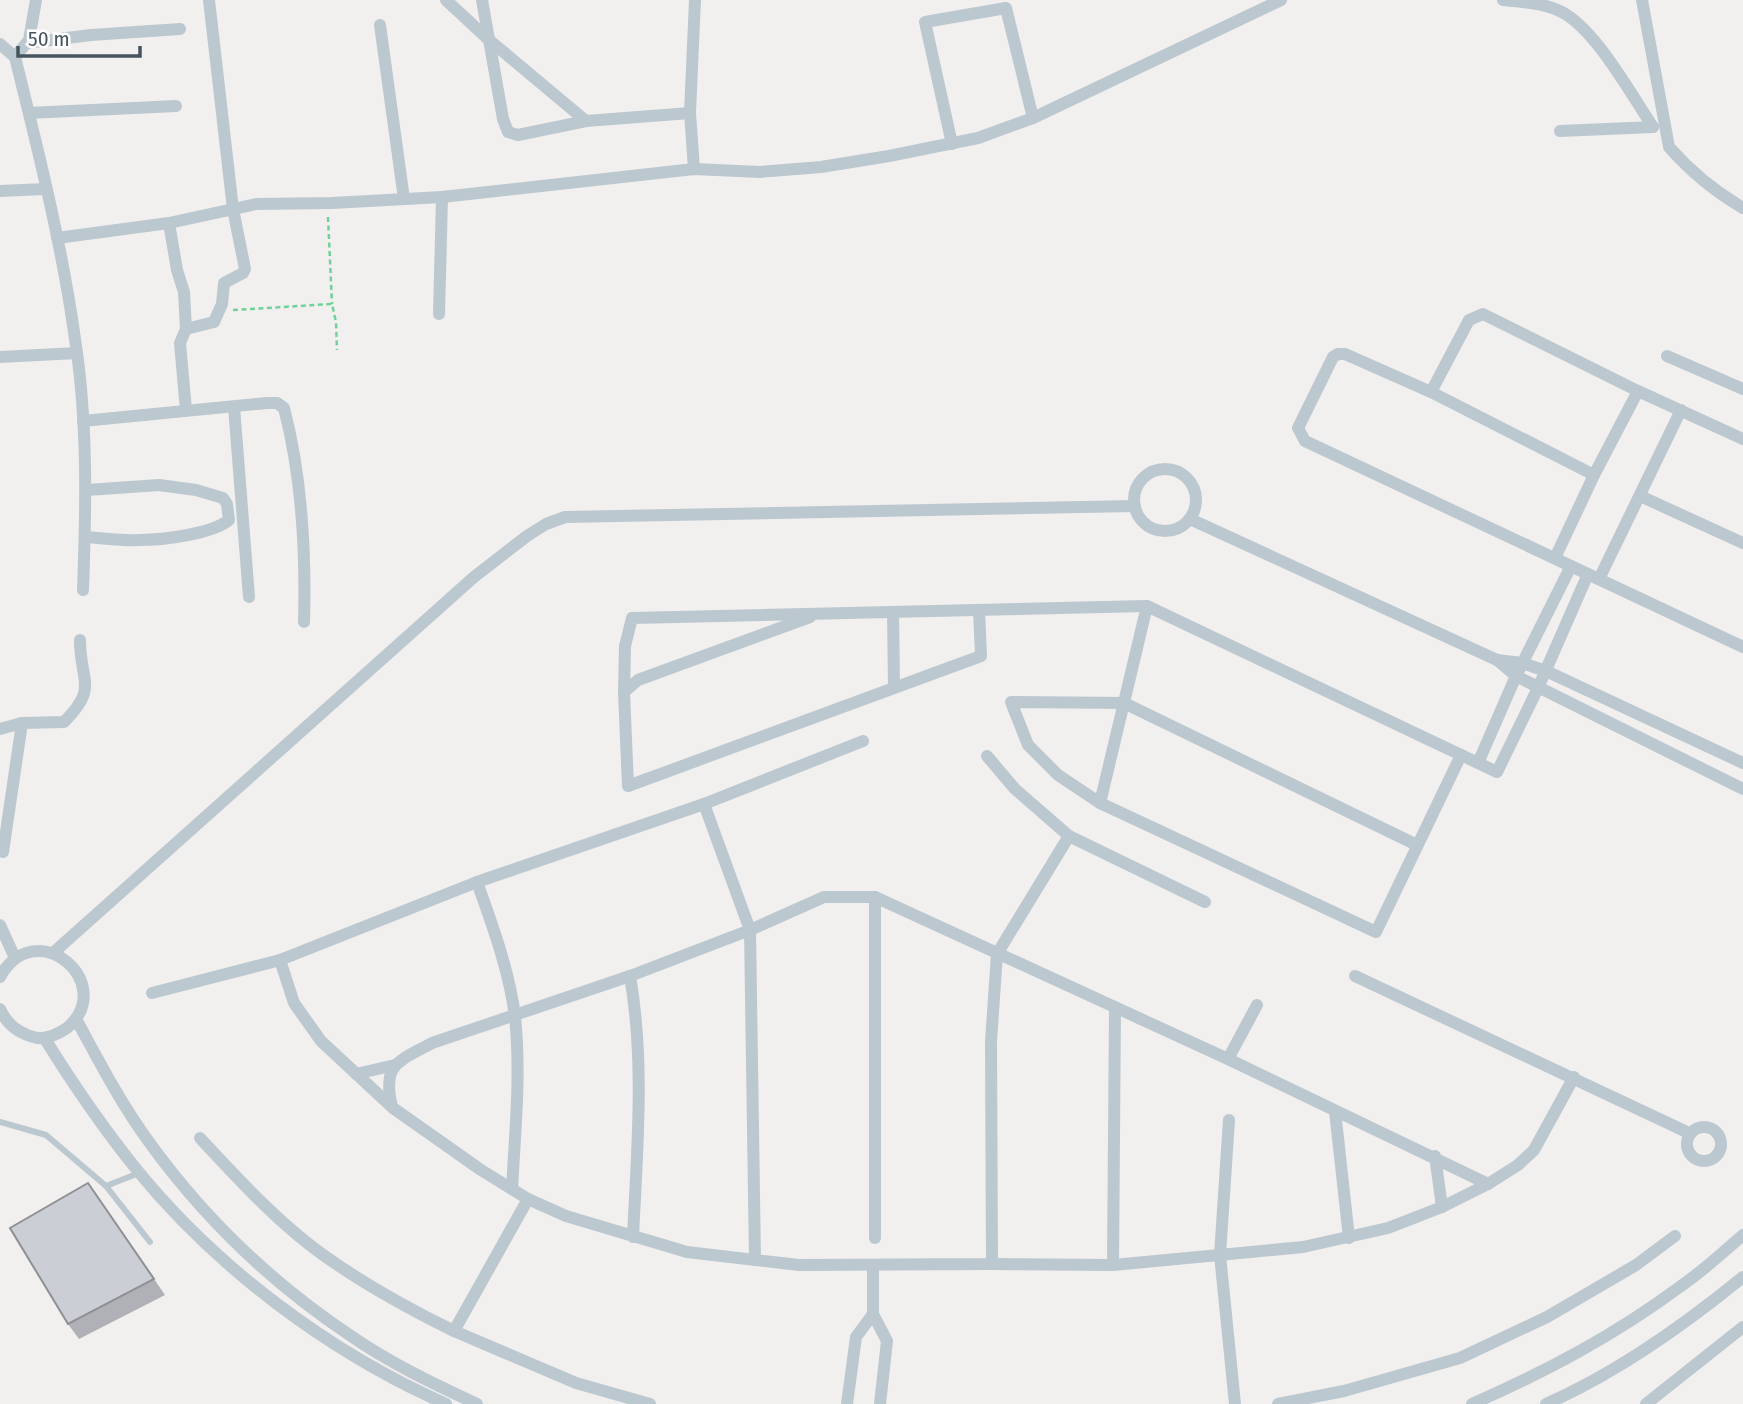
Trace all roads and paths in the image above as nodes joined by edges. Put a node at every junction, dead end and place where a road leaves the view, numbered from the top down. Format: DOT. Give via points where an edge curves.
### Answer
graph roads {
  1 [pos="36,0"];
  2 [pos="209,0"];
  3 [pos="446,0"];
  4 [pos="482,0"];
  5 [pos="695,0"];
  6 [pos="1282,0"];
  7 [pos="1503,0"];
  8 [pos="1642,0"];
  9 [pos="1536,2"];
  10 [pos="380,25"];
  11 [pos="180,29"];
  12 [pos="488,39"];
  13 [pos="27,43"];
  14 [pos="0,44"];
  15 [pos="15,57"];
  16 [pos="176,106"];
  17 [pos="29,113"];
  18 [pos="690,113"];
  19 [pos="1033,118"];
  20 [pos="586,121"];
  21 [pos="1560,131"];
  22 [pos="951,144"];
  23 [pos="694,169"];
  24 [pos="45,188"];
  25 [pos="0,191"];
  26 [pos="442,197"];
  27 [pos="404,199"];
  28 [pos="332,203"];
  29 [pos="1743,208"];
  30 [pos="233,209"];
  31 [pos="169,223"];
  32 [pos="57,238"];
  33 [pos="332,304"];
  34 [pos="219,311"];
  35 [pos="439,314"];
  36 [pos="186,330"];
  37 [pos="337,350"];
  38 [pos="77,353"];
  39 [pos="1667,356"];
  40 [pos="0,357"];
  41 [pos="1743,389"];
  42 [pos="1639,391"];
  43 [pos="1431,392"];
  44 [pos="234,407"];
  45 [pos="1682,410"];
  46 [pos="186,411"];
  47 [pos="83,421"];
  48 [pos="1743,439"];
  49 [pos="1594,475"];
  50 [pos="87,490"];
  51 [pos="1640,496"];
  52 [pos="1135,506"];
  53 [pos="1190,519"];
  54 [pos="85,537"];
  55 [pos="1743,543"];
  56 [pos="1555,558"];
  57 [pos="1571,566"];
  58 [pos="1593,576"];
  59 [pos="83,590"];
  60 [pos="249,597"];
  61 [pos="1147,606"];
  62 [pos="979,610"];
  63 [pos="892,612"];
  64 [pos="819,613"];
  65 [pos="304,622"];
  66 [pos="80,640"];
  67 [pos="1743,647"];
  68 [pos="1497,660"];
  69 [pos="1522,663"];
  70 [pos="1546,671"];
  71 [pos="1516,676"];
  72 [pos="894,688"];
  73 [pos="1538,688"];
  74 [pos="624,692"];
  75 [pos="1124,703"];
  76 [pos="22,723"];
  77 [pos="0,729"];
  78 [pos="863,741"];
  79 [pos="1461,755"];
  80 [pos="987,756"];
  81 [pos="1478,763"];
  82 [pos="1743,763"];
  83 [pos="1743,789"];
  84 [pos="1100,803"];
  85 [pos="704,804"];
  86 [pos="1069,836"];
  87 [pos="1418,845"];
  88 [pos="3,852"];
  89 [pos="477,882"];
  90 [pos="875,897"];
  91 [pos="1205,902"];
  92 [pos="0,925"];
  93 [pos="750,930"];
  94 [pos="53,953"];
  95 [pos="997,954"];
  96 [pos="15,958"];
  97 [pos="280,960"];
  98 [pos="629,976"];
  99 [pos="1355,976"];
  100 [pos="0,977"];
  101 [pos="152,993"];
  102 [pos="1257,1006"];
  103 [pos="1115,1007"];
  104 [pos="0,1009"];
  105 [pos="515,1014"];
  106 [pos="76,1019"];
  107 [pos="4,1024"];
  108 [pos="45,1039"];
  109 [pos="1228,1059"];
  110 [pos="395,1065"];
  111 [pos="356,1074"];
  112 [pos="1574,1077"];
  113 [pos="393,1108"];
  114 [pos="1335,1111"];
  115 [pos="1228,1120"];
  116 [pos="0,1122"];
  117 [pos="1689,1133"];
  118 [pos="200,1138"];
  119 [pos="1435,1156"];
  120 [pos="139,1172"];
  121 [pos="1489,1184"];
  122 [pos="106,1186"];
  123 [pos="512,1189"];
  124 [pos="528,1199"];
  125 [pos="1441,1207"];
  126 [pos="1743,1235"];
  127 [pos="1675,1236"];
  128 [pos="633,1237"];
  129 [pos="876,1238"];
  130 [pos="1349,1238"];
  131 [pos="150,1242"];
  132 [pos="1220,1255"];
  133 [pos="755,1260"];
  134 [pos="992,1264"];
  135 [pos="1113,1265"];
  136 [pos="873,1266"];
  137 [pos="1743,1277"];
  138 [pos="873,1314"];
  139 [pos="1743,1327"];
  140 [pos="454,1331"];
  141 [pos="1653,1402"];
  142 [pos="446,1404"];
  143 [pos="477,1404"];
  144 [pos="650,1404"];
  145 [pos="847,1404"];
  146 [pos="880,1404"];
  147 [pos="1236,1404"];
  148 [pos="1278,1404"];
  149 [pos="1472,1404"];
  150 [pos="1546,1404"];
  1 -- 13 [label="street"];
  2 -- 30 [label="street"];
  3 -- 12 [label="street"];
  4 -- 12 [label="street"];
  5 -- 18 [label="street"];
  6 -- 19 [label="street"];
  7 -- 9 [label="street"];
  8 -- 29 [label="street" via="1669,147 1712,189"];
  9 -- 21 [label="street" via="1565,14 1587,32 1653,127"];
  10 -- 27 [label="street"];
  11 -- 13 [label="street"];
  12 -- 20 [label="street"];
  12 -- 20 [label="street" via="508,131 519,135"];
  13 -- 15 [label="street"];
  14 -- 15 [label="street"];
  15 -- 17 [label="street"];
  16 -- 17 [label="street"];
  17 -- 24 [label="street"];
  18 -- 20 [label="street"];
  18 -- 23 [label="street"];
  19 -- 22 [label="street"];
  19 -- 22 [label="street" via="1006,8 925,22"];
  22 -- 23 [label="street" via="821,167 761,172"];
  23 -- 26 [label="street"];
  24 -- 25 [label="street"];
  24 -- 32 [label="street"];
  26 -- 27 [label="street"];
  26 -- 35 [label="street"];
  27 -- 28 [label="street"];
  28 -- 30 [label="street" via="256,204"];
  28 -- 33 [label="path" via="327,209"];
  30 -- 31 [label="street"];
  30 -- 34 [label="street" via="246,269 226,280"];
  31 -- 32 [label="street"];
  31 -- 36 [label="street" via="184,292"];
  32 -- 38 [label="street"];
  33 -- 34 [label="path"];
  33 -- 37 [label="path"];
  34 -- 36 [label="street" via="214,322"];
  36 -- 46 [label="street" via="180,343"];
  38 -- 40 [label="street"];
  38 -- 47 [label="street"];
  39 -- 41 [label="street"];
  42 -- 43 [label="street" via="1482,314 1469,320"];
  42 -- 45 [label="street"];
  42 -- 49 [label="street"];
  43 -- 49 [label="street"];
  43 -- 56 [label="street" via="1338,354 1298,433 1305,441"];
  44 -- 46 [label="street"];
  44 -- 60 [label="street"];
  44 -- 65 [label="street" via="277,403 284,408 299,501"];
  45 -- 48 [label="street"];
  45 -- 51 [label="street"];
  46 -- 47 [label="street"];
  47 -- 50 [label="street"];
  49 -- 56 [label="street"];
  50 -- 54 [label="street"];
  50 -- 54 [label="street" via="159,485 196,490 223,498 229,520 221,526 174,536 139,540"];
  51 -- 55 [label="street"];
  51 -- 58 [label="street"];
  52 -- 53 [label="street" via="1153,529 1173,530"];
  52 -- 53 [label="street" via="1141,481 1155,471 1173,470 1193,486 1196,503"];
  52 -- 94 [label="street" via="565,517 546,524 474,577"];
  53 -- 68 [label="street"];
  54 -- 59 [label="street"];
  56 -- 57 [label="street"];
  57 -- 58 [label="street"];
  57 -- 69 [label="street"];
  58 -- 67 [label="street"];
  58 -- 70 [label="street"];
  61 -- 62 [label="street"];
  61 -- 75 [label="street"];
  61 -- 79 [label="street"];
  62 -- 63 [label="street"];
  62 -- 72 [label="street" via="981,656"];
  63 -- 64 [label="street"];
  63 -- 72 [label="street"];
  64 -- 74 [label="street" via="638,680"];
  64 -- 74 [label="street" via="632,618 625,646"];
  66 -- 76 [label="street" via="87,685 80,706 64,722"];
  68 -- 69 [label="street"];
  68 -- 71 [label="street"];
  69 -- 70 [label="street"];
  69 -- 71 [label="street"];
  70 -- 73 [label="street"];
  70 -- 82 [label="street"];
  71 -- 73 [label="street"];
  71 -- 81 [label="street"];
  72 -- 74 [label="street" via="628,786"];
  73 -- 81 [label="street" via="1497,772"];
  73 -- 83 [label="street"];
  75 -- 84 [label="street"];
  75 -- 84 [label="street" via="1012,702 1028,745 1058,775"];
  75 -- 87 [label="street"];
  76 -- 77 [label="street"];
  76 -- 88 [label="street"];
  78 -- 85 [label="street"];
  79 -- 81 [label="street"];
  79 -- 87 [label="street"];
  80 -- 86 [label="street" via="1015,789"];
  84 -- 87 [label="street" via="1376,932"];
  85 -- 89 [label="street"];
  85 -- 93 [label="street"];
  86 -- 91 [label="street"];
  86 -- 95 [label="street"];
  89 -- 97 [label="street"];
  89 -- 105 [label="street"];
  90 -- 93 [label="street" via="824,897"];
  90 -- 95 [label="street"];
  90 -- 129 [label="street"];
  92 -- 96 [label="street"];
  93 -- 98 [label="street"];
  93 -- 133 [label="street"];
  94 -- 96 [label="street" via="34,951"];
  94 -- 106 [label="street" via="71,963 79,976 83,991"];
  95 -- 103 [label="street"];
  95 -- 134 [label="street" via="991,1041"];
  96 -- 100 [label="street"];
  97 -- 101 [label="street"];
  97 -- 111 [label="street" via="294,1003 321,1041"];
  98 -- 105 [label="street"];
  98 -- 128 [label="street" via="635,1006 639,1112"];
  99 -- 112 [label="street"];
  102 -- 109 [label="street"];
  103 -- 109 [label="street"];
  103 -- 135 [label="street"];
  104 -- 107 [label="street"];
  105 -- 110 [label="street" via="432,1043"];
  105 -- 123 [label="street" via="518,1057"];
  106 -- 108 [label="street"];
  106 -- 143 [label="street" via="148,1142 241,1249 352,1337"];
  107 -- 108 [label="street"];
  108 -- 120 [label="street" via="97,1119"];
  109 -- 114 [label="street"];
  110 -- 111 [label="street"];
  110 -- 113 [label="street" via="388,1090"];
  111 -- 113 [label="street"];
  112 -- 117 [label="street"];
  112 -- 121 [label="street" via="1534,1150"];
  113 -- 123 [label="street"];
  114 -- 119 [label="street"];
  114 -- 130 [label="street"];
  115 -- 132 [label="street"];
  116 -- 122 [label="lane" via="46,1135"];
  118 -- 140 [label="street" via="279,1218 327,1258 406,1308"];
  119 -- 121 [label="street"];
  119 -- 125 [label="street"];
  120 -- 122 [label="lane"];
  120 -- 142 [label="street" via="200,1237 267,1295 339,1347"];
  121 -- 125 [label="street"];
  122 -- 131 [label="lane"];
  123 -- 124 [label="street"];
  124 -- 128 [label="street"];
  124 -- 140 [label="street"];
  125 -- 130 [label="street"];
  126 -- 149 [label="street" via="1683,1285 1612,1334 1536,1376"];
  127 -- 148 [label="street" via="1636,1265 1547,1317 1460,1358 1344,1391"];
  128 -- 133 [label="street" via="687,1251"];
  130 -- 132 [label="street"];
  132 -- 135 [label="street"];
  132 -- 147 [label="street"];
  133 -- 136 [label="street"];
  134 -- 135 [label="street"];
  134 -- 136 [label="street"];
  136 -- 138 [label="street"];
  137 -- 150 [label="street" via="1629,1359"];
  138 -- 145 [label="street" via="856,1338"];
  138 -- 146 [label="street" via="887,1341"];
  139 -- 141 [label="street"];
  140 -- 144 [label="street" via="576,1383"];
}
